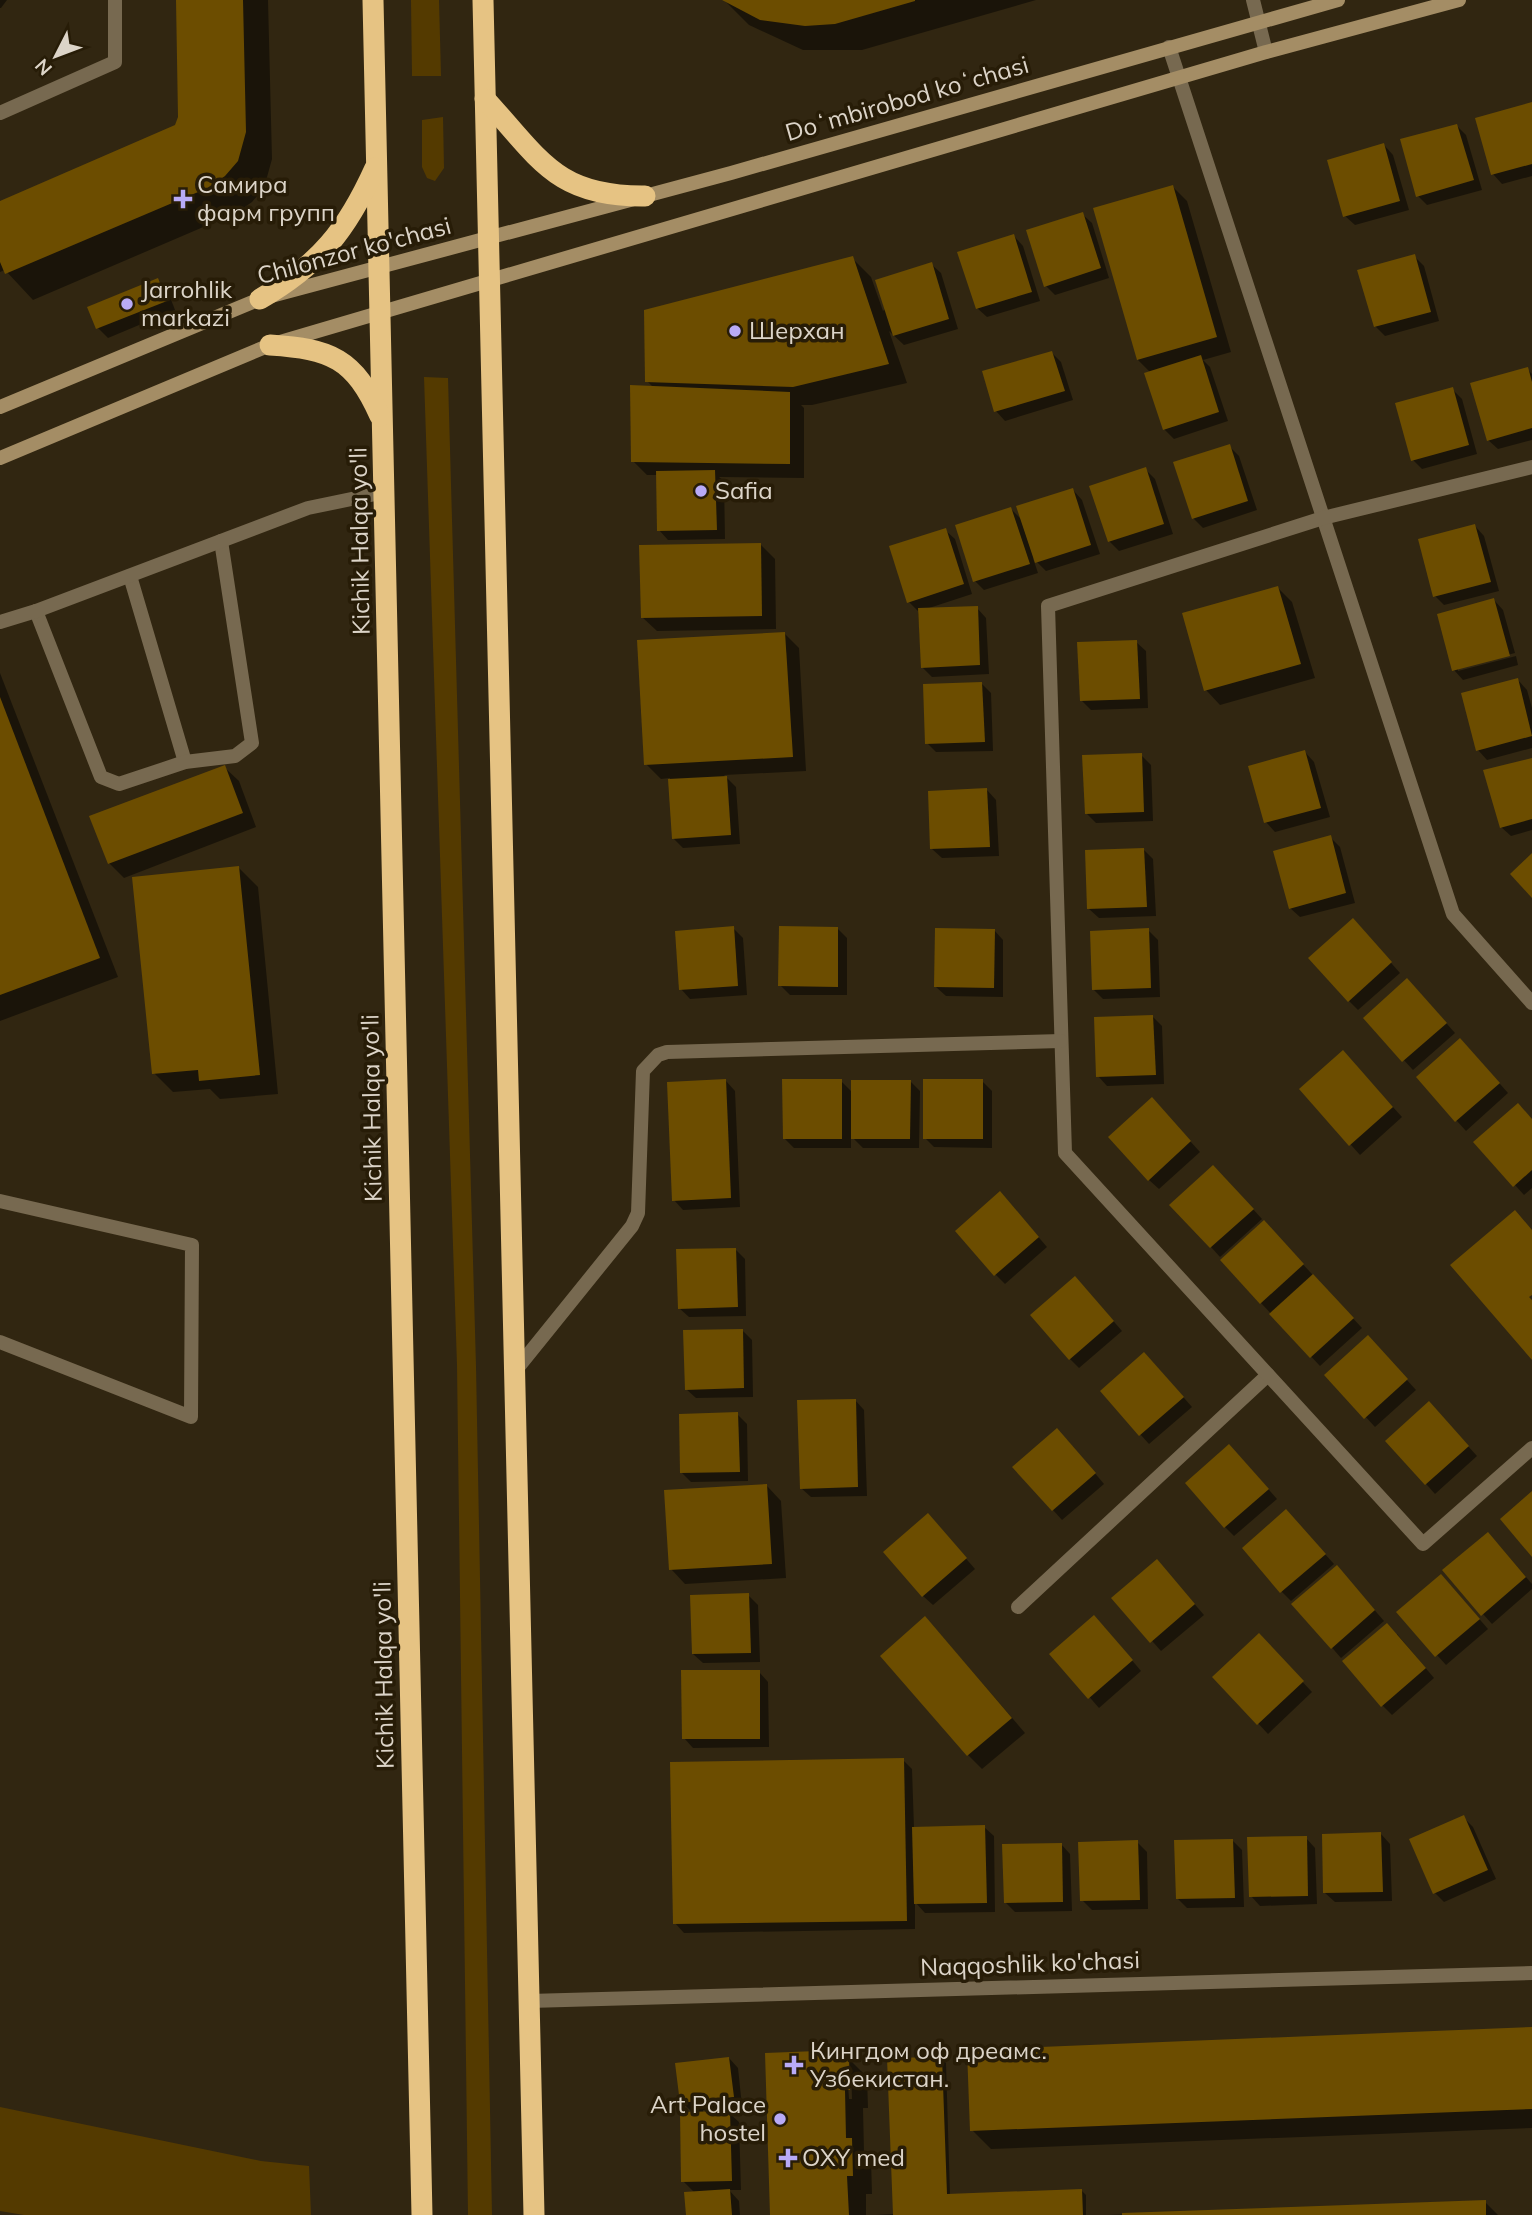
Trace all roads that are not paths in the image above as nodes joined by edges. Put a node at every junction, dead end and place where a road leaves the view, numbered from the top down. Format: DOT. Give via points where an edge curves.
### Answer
graph roads {
  1 [pos="115,0"];
  2 [pos="373,0"];
  3 [pos="483,0"];
  4 [pos="1253,0"];
  5 [pos="1338,0"];
  6 [pos="1459,0"];
  7 [pos="1258,21"];
  8 [pos="1169,47"];
  9 [pos="1266,52"];
  10 [pos="1178,78"];
  11 [pos="485,99"];
  12 [pos="0,113"];
  13 [pos="378,163"];
  14 [pos="645,196"];
  15 [pos="488,238"];
  16 [pos="380,267"];
  17 [pos="489,280"];
  18 [pos="261,299"];
  19 [pos="381,313"];
  20 [pos="270,345"];
  21 [pos="0,407"];
  22 [pos="384,424"];
  23 [pos="0,458"];
  24 [pos="1532,467"];
  25 [pos="385,492"];
  26 [pos="1323,518"];
  27 [pos="221,541"];
  28 [pos="130,576"];
  29 [pos="36,611"];
  30 [pos="0,622"];
  31 [pos="185,762"];
  32 [pos="1532,1003"];
  33 [pos="1061,1041"];
  34 [pos="0,1201"];
  35 [pos="0,1342"];
  36 [pos="515,1371"];
  37 [pos="1268,1375"];
  38 [pos="1532,1448"];
  39 [pos="1018,1607"];
  40 [pos="1532,1973"];
  41 [pos="529,2001"];
  42 [pos="422,2215"];
  43 [pos="534,2215"];
  1 -- 12 [label="street" via="115,62"];
  2 -- 13 [label="highway, Kichik Halqa yo'li"];
  3 -- 11 [label="highway"];
  4 -- 7 [label="street"];
  5 -- 7 [label="main road, Doʻmbirobod koʻchasi"];
  6 -- 9 [label="main road"];
  7 -- 8 [label="main road, Doʻmbirobod koʻchasi"];
  7 -- 9 [label="street"];
  8 -- 10 [label="street"];
  8 -- 14 [label="main road, Doʻmbirobod koʻchasi"];
  9 -- 10 [label="main road"];
  10 -- 17 [label="main road"];
  10 -- 26 [label="street"];
  11 -- 14 [label="highway" via="567,182 590,192"];
  11 -- 15 [label="highway"];
  13 -- 16 [label="highway, Kichik Halqa yo'li"];
  13 -- 18 [label="highway" via="334,242 312,264"];
  14 -- 15 [label="main road, Doʻmbirobod koʻchasi"];
  15 -- 16 [label="main road, Chilonzor ko'chasi"];
  15 -- 17 [label="highway"];
  16 -- 18 [label="main road, Chilonzor ko'chasi"];
  16 -- 19 [label="highway, Kichik Halqa yo'li"];
  17 -- 19 [label="main road"];
  17 -- 36 [label="highway"];
  18 -- 21 [label="main road, Chilonzor ko'chasi"];
  19 -- 20 [label="main road"];
  19 -- 22 [label="highway, Kichik Halqa yo'li"];
  20 -- 22 [label="highway" via="310,349 348,365 366,385"];
  20 -- 23 [label="main road"];
  22 -- 25 [label="highway, Kichik Halqa yo'li"];
  24 -- 26 [label="street"];
  25 -- 27 [label="street" via="308,508"];
  25 -- 42 [label="highway, Kichik Halqa yo'li"];
  26 -- 32 [label="street" via="1453,914"];
  26 -- 33 [label="street" via="1048,606"];
  27 -- 28 [label="street"];
  27 -- 31 [label="street" via="252,743 235,757"];
  28 -- 29 [label="street"];
  28 -- 31 [label="street"];
  29 -- 30 [label="street"];
  29 -- 31 [label="street" via="101,777 119,784"];
  33 -- 36 [label="street" via="658,1055 643,1071 638,1213"];
  33 -- 37 [label="street" via="1065,1153"];
  34 -- 35 [label="street" via="192,1245 191,1417"];
  36 -- 41 [label="highway"];
  37 -- 38 [label="street" via="1423,1544"];
  37 -- 39 [label="street"];
  40 -- 41 [label="street, Naqqoshlik ko'chasi"];
  41 -- 43 [label="highway"];
}
